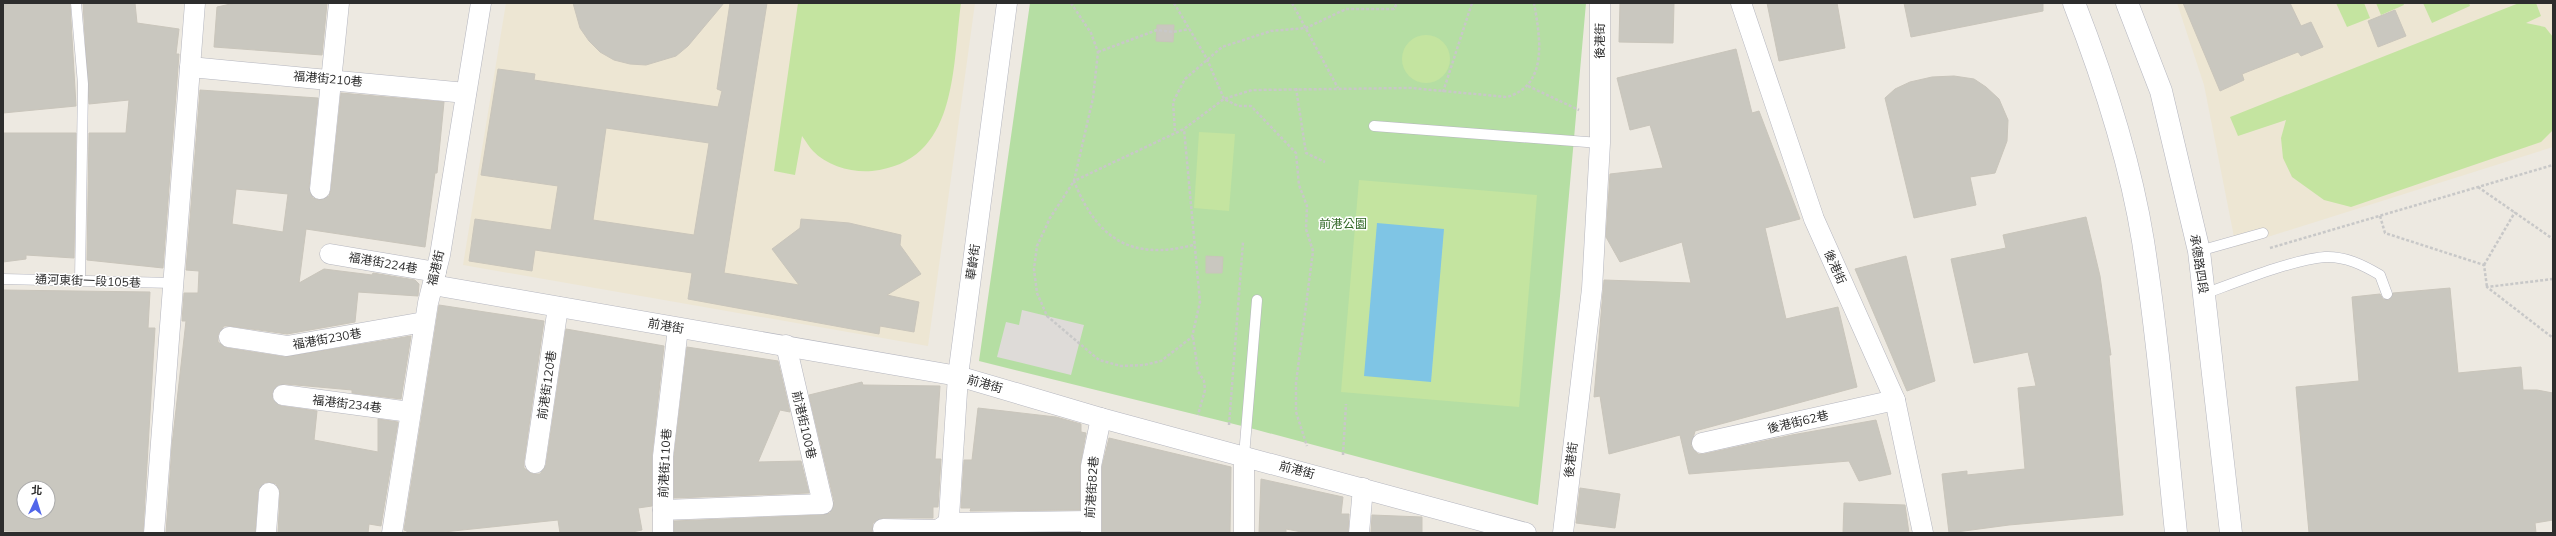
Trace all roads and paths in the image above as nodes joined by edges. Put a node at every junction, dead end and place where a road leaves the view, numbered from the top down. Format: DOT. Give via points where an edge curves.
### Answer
graph roads {
  1 [pos="76,3"];
  2 [pos="196,3"];
  3 [pos="339,3"];
  4 [pos="481,3"];
  5 [pos="1007,3"];
  6 [pos="1071,3"];
  7 [pos="1174,3"];
  8 [pos="1292,3"];
  9 [pos="1397,3"];
  10 [pos="1472,3"];
  11 [pos="1534,3"];
  12 [pos="1600,3"];
  13 [pos="1741,3"];
  14 [pos="2074,3"];
  15 [pos="2127,3"];
  16 [pos="1189,28"];
  17 [pos="1306,28"];
  18 [pos="1098,52"];
  19 [pos="1207,59"];
  20 [pos="190,67"];
  21 [pos="330,79"];
  22 [pos="1528,86"];
  23 [pos="1296,88"];
  24 [pos="1338,88"];
  25 [pos="1443,92"];
  26 [pos="466,93"];
  27 [pos="1224,99"];
  28 [pos="1579,110"];
  29 [pos="1374,126"];
  30 [pos="1184,129"];
  31 [pos="1175,132"];
  32 [pos="1600,143"];
  33 [pos="1325,162"];
  34 [pos="2553,165"];
  35 [pos="1074,181"];
  36 [pos="2478,187"];
  37 [pos="320,189"];
  38 [pos="2515,212"];
  39 [pos="2380,216"];
  40 [pos="2262,233"];
  41 [pos="2553,239"];
  42 [pos="1244,242"];
  43 [pos="1193,245"];
  44 [pos="2266,249"];
  45 [pos="2199,251"];
  46 [pos="330,254"];
  47 [pos="2484,265"];
  48 [pos="3,279"];
  49 [pos="435,279"];
  50 [pos="2553,279"];
  51 [pos="80,281"];
  52 [pos="173,283"];
  53 [pos="2487,287"];
  54 [pos="2204,294"];
  55 [pos="2387,294"];
  56 [pos="1257,300"];
  57 [pos="558,307"];
  58 [pos="424,322"];
  59 [pos="678,328"];
  60 [pos="1192,336"];
  61 [pos="229,338"];
  62 [pos="2553,338"];
  63 [pos="786,345"];
  64 [pos="958,376"];
  65 [pos="283,395"];
  66 [pos="1895,400"];
  67 [pos="1346,404"];
  68 [pos="410,412"];
  69 [pos="1198,415"];
  70 [pos="1101,418"];
  71 [pos="1229,425"];
  72 [pos="1702,444"];
  73 [pos="1307,446"];
  74 [pos="1342,455"];
  75 [pos="1244,456"];
  76 [pos="536,463"];
  77 [pos="1363,488"];
  78 [pos="269,493"];
  79 [pos="823,504"];
  80 [pos="663,510"];
  81 [pos="1090,527"];
  82 [pos="948,528"];
  83 [pos="883,529"];
  84 [pos="1518,532"];
  85 [pos="154,533"];
  86 [pos="266,533"];
  87 [pos="392,533"];
  88 [pos="663,533"];
  89 [pos="1244,533"];
  90 [pos="1359,533"];
  91 [pos="1563,533"];
  92 [pos="1923,533"];
  93 [pos="2176,533"];
  94 [pos="2231,533"];
  1 -- 51 [label="lane" via="83,84"];
  2 -- 20 [label="street"];
  3 -- 21 [label="street"];
  4 -- 26 [label="street, 福港街"];
  5 -- 64 [label="street, 華齡街"];
  6 -- 18 [label="path" via="1091,33"];
  7 -- 16 [label="path"];
  8 -- 17 [label="path"];
  9 -- 17 [label="path" via="1394,9 1346,9"];
  10 -- 25 [label="path"];
  11 -- 22 [label="path" via="1541,42 1539,59"];
  12 -- 32 [label="street, 後港街"];
  13 -- 66 [label="street, 後港街" via="1814,219"];
  14 -- 93 [label="main road" via="2101,74 2143,240"];
  15 -- 45 [label="main road, 承德路四段" via="2161,91"];
  16 -- 18 [label="path" via="1173,32 1157,30"];
  16 -- 19 [label="path"];
  17 -- 19 [label="path" via="1271,31 1222,47"];
  17 -- 24 [label="path"];
  18 -- 35 [label="path" via="1093,98"];
  19 -- 27 [label="path"];
  19 -- 31 [label="path" via="1185,79 1173,102"];
  20 -- 21 [label="street, 福港街210巷"];
  20 -- 52 [label="street"];
  21 -- 26 [label="street, 福港街210巷"];
  21 -- 37 [label="street"];
  22 -- 25 [label="path" via="1520,93 1507,97"];
  22 -- 28 [label="path"];
  23 -- 24 [label="path"];
  23 -- 27 [label="path" via="1252,90"];
  23 -- 33 [label="path" via="1306,153"];
  24 -- 25 [label="path" via="1411,88"];
  26 -- 49 [label="street, 福港街"];
  27 -- 30 [label="path"];
  27 -- 73 [label="path" via="1238,106 1251,106 1296,153 1299,185 1307,206 1306,229 1313,252 1296,384 1296,412"];
  29 -- 32 [label="lane"];
  30 -- 31 [label="path"];
  30 -- 43 [label="path"];
  31 -- 35 [label="path"];
  32 -- 91 [label="street, 後港街" via="1592,289"];
  34 -- 36 [label="path"];
  35 -- 43 [label="path" via="1084,206 1097,222 1109,234 1127,244 1158,251"];
  35 -- 60 [label="path" via="1050,218 1037,246 1034,269 1036,293 1047,316 1099,360 1121,366 1161,361"];
  36 -- 38 [label="path"];
  36 -- 39 [label="path"];
  38 -- 41 [label="path"];
  38 -- 47 [label="path"];
  39 -- 44 [label="path"];
  39 -- 47 [label="path" via="2384,232"];
  40 -- 45 [label="lane"];
  42 -- 71 [label="path"];
  43 -- 60 [label="path" via="1200,302"];
  45 -- 54 [label="main road, 承德路四段"];
  46 -- 49 [label="street, 福港街224巷"];
  47 -- 53 [label="path"];
  48 -- 51 [label="lane, 通河東街一段105巷"];
  49 -- 57 [label="street, 前港街"];
  49 -- 58 [label="street, 福港街"];
  50 -- 53 [label="path"];
  51 -- 52 [label="lane, 通河東街一段105巷"];
  52 -- 85 [label="street"];
  53 -- 62 [label="path"];
  54 -- 55 [label="lane" via="2266,273 2326,257 2356,262 2380,275"];
  54 -- 94 [label="main road, 承德路四段"];
  56 -- 75 [label="lane"];
  57 -- 59 [label="street, 前港街"];
  57 -- 76 [label="street, 前港街120巷"];
  58 -- 61 [label="street, 福港街230巷" via="287,346"];
  58 -- 68 [label="street, 福港街"];
  59 -- 63 [label="street, 前港街"];
  59 -- 80 [label="street, 前港街110巷" via="663,456"];
  60 -- 69 [label="path" via="1198,371 1204,381 1205,390"];
  63 -- 64 [label="street, 前港街"];
  63 -- 79 [label="street, 前港街100巷"];
  64 -- 70 [label="street, 前港街"];
  64 -- 82 [label="street, 華齡街"];
  65 -- 68 [label="street, 福港街234巷"];
  66 -- 72 [label="street, 後港街62巷"];
  66 -- 92 [label="street, 後港街"];
  67 -- 74 [label="path"];
  68 -- 87 [label="street, 福港街"];
  70 -- 75 [label="street, 前港街"];
  70 -- 81 [label="street, 前港街82巷" via="1091,466"];
  75 -- 77 [label="street, 前港街"];
  75 -- 89 [label="street"];
  77 -- 84 [label="street, 前港街"];
  77 -- 90 [label="street"];
  78 -- 86 [label="street"];
  79 -- 80 [label="street, 前港街110巷"];
  80 -- 88 [label="street"];
  81 -- 82 [label="street"];
  82 -- 83 [label="street"];
}
